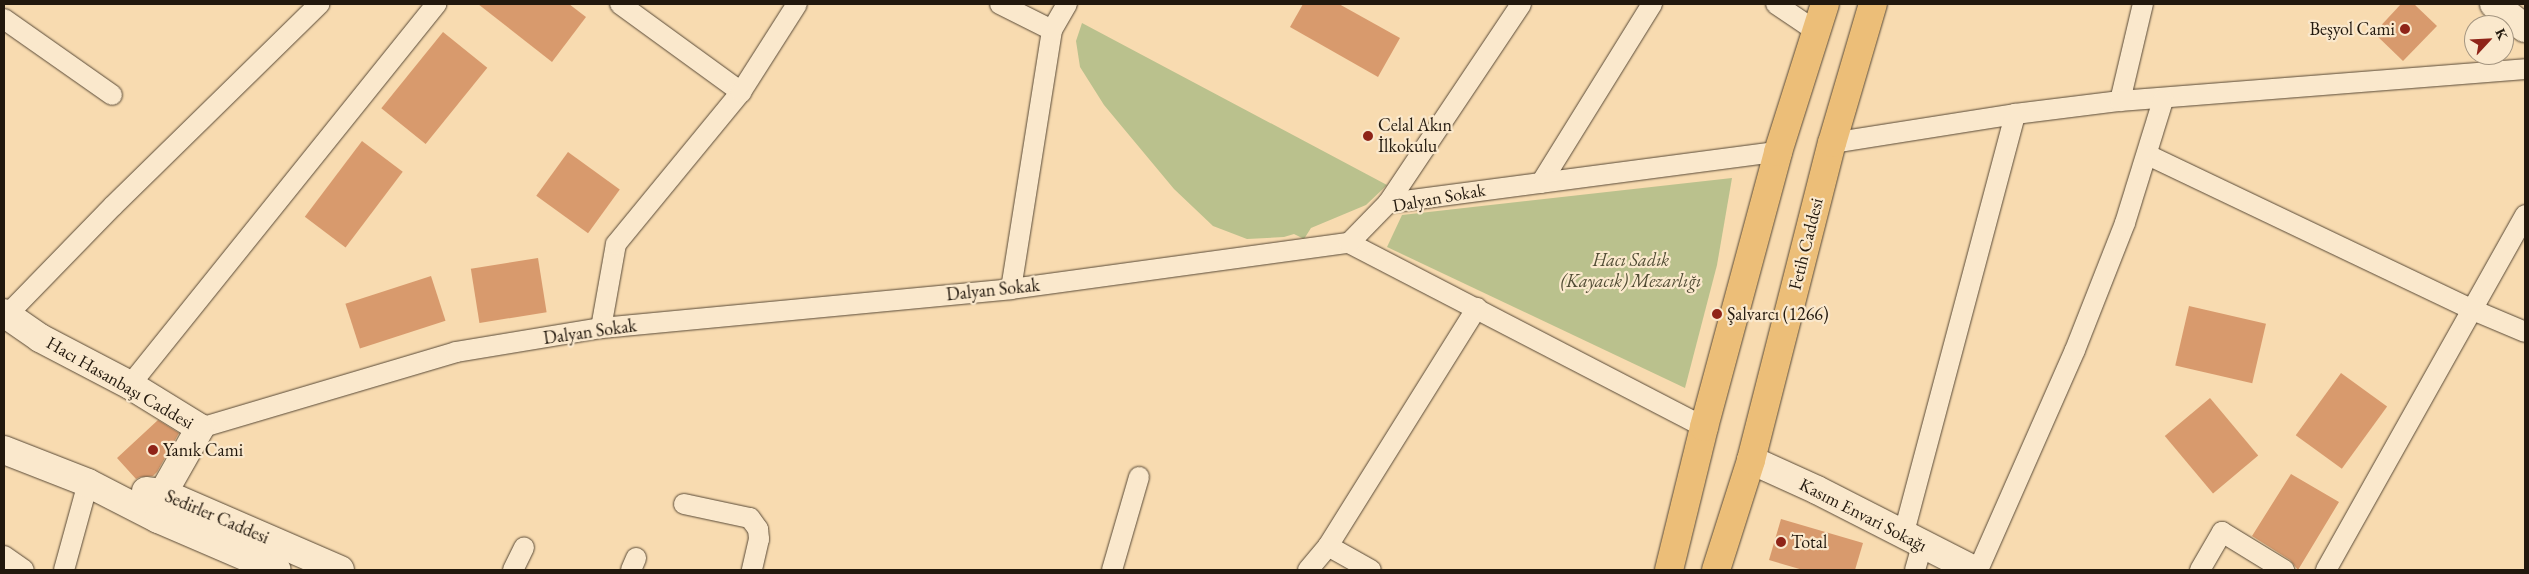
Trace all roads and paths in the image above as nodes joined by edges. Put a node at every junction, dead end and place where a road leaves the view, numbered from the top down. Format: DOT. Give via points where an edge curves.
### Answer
graph roads {
  1 [pos="319,4"];
  2 [pos="436,4"];
  3 [pos="620,4"];
  4 [pos="797,4"];
  5 [pos="1000,4"];
  6 [pos="1067,4"];
  7 [pos="1521,4"];
  8 [pos="1652,4"];
  9 [pos="1776,4"];
  10 [pos="1824,4"];
  11 [pos="1873,4"];
  12 [pos="2143,4"];
  13 [pos="2500,6"];
  14 [pos="4,19"];
  15 [pos="2525,28"];
  16 [pos="1052,30"];
  17 [pos="1816,31"];
  18 [pos="2525,69"];
  19 [pos="741,92"];
  20 [pos="112,95"];
  21 [pos="2163,100"];
  22 [pos="2120,101"];
  23 [pos="2015,114"];
  24 [pos="1832,143"];
  25 [pos="1778,152"];
  26 [pos="2148,155"];
  27 [pos="1541,183"];
  28 [pos="1388,203"];
  29 [pos="2525,215"];
  30 [pos="1349,244"];
  31 [pos="1012,289"];
  32 [pos="1476,308"];
  33 [pos="2473,310"];
  34 [pos="5,314"];
  35 [pos="600,328"];
  36 [pos="2525,332"];
  37 [pos="130,385"];
  38 [pos="1704,427"];
  39 [pos="200,428"];
  40 [pos="4,450"];
  41 [pos="1752,460"];
  42 [pos="1139,476"];
  43 [pos="88,483"];
  44 [pos="163,493"];
  45 [pos="684,504"];
  46 [pos="1328,546"];
  47 [pos="524,547"];
  48 [pos="1913,551"];
  49 [pos="4,556"];
  50 [pos="24,570"];
  51 [pos="64,570"];
  52 [pos="277,570"];
  53 [pos="340,570"];
  54 [pos="514,570"];
  55 [pos="752,570"];
  56 [pos="1112,570"];
  57 [pos="1308,570"];
  58 [pos="1371,570"];
  59 [pos="1669,570"];
  60 [pos="1716,570"];
  61 [pos="1974,570"];
  62 [pos="1978,570"];
  63 [pos="2200,570"];
  64 [pos="2284,570"];
  65 [pos="2326,570"];
  1 -- 34 [label="street"];
  2 -- 37 [label="street"];
  3 -- 19 [label="street"];
  4 -- 19 [label="street"];
  5 -- 16 [label="street"];
  6 -- 16 [label="street"];
  7 -- 28 [label="street"];
  8 -- 27 [label="street"];
  9 -- 17 [label="street"];
  10 -- 17 [label="main road"];
  11 -- 24 [label="main road, Fetih Caddesi"];
  12 -- 22 [label="street"];
  13 -- 15 [label="street"];
  14 -- 20 [label="street"];
  16 -- 31 [label="street"];
  17 -- 25 [label="main road"];
  18 -- 21 [label="street"];
  19 -- 35 [label="street" via="616,244"];
  21 -- 22 [label="street"];
  21 -- 26 [label="street"];
  22 -- 23 [label="street"];
  23 -- 24 [label="street"];
  23 -- 48 [label="street"];
  24 -- 41 [label="main road, Fetih Caddesi"];
  25 -- 27 [label="street, Dalyan Sokak"];
  25 -- 38 [label="main road"];
  26 -- 33 [label="street"];
  26 -- 62 [label="street" via="2075,350"];
  27 -- 28 [label="street, Dalyan Sokak"];
  28 -- 30 [label="street, Dalyan Sokak"];
  29 -- 33 [label="street"];
  30 -- 31 [label="street, Dalyan Sokak"];
  30 -- 32 [label="street"];
  31 -- 35 [label="street, Dalyan Sokak"];
  32 -- 38 [label="street"];
  32 -- 46 [label="street"];
  33 -- 36 [label="street"];
  33 -- 65 [label="street"];
  34 -- 37 [label="street, Hacı Hasanbaşı Caddesi" via="40,338"];
  35 -- 39 [label="street, Dalyan Sokak" via="456,352"];
  37 -- 39 [label="street, Hacı Hasanbaşı Caddesi"];
  38 -- 59 [label="main road"];
  39 -- 44 [label="street, Hacı Hasanbaşı Caddesi"];
  40 -- 43 [label="street, Sedirler Caddesi"];
  41 -- 48 [label="street, Kasım Envari Sokağı" via="1817,490"];
  41 -- 60 [label="main road, Fetih Caddesi"];
  42 -- 56 [label="street"];
  43 -- 44 [label="street, Sedirler Caddesi"];
  43 -- 51 [label="street"];
  43 -- 52 [label="street, Sedirler Caddesi" via="158,519"];
  44 -- 53 [label="street, Sedirler Caddesi"];
  45 -- 55 [label="street" via="750,518 758,529 759,539"];
  46 -- 57 [label="street"];
  46 -- 58 [label="street"];
  47 -- 54 [label="street"];
  48 -- 61 [label="street, Kasım Envari Sokağı"];
  49 -- 50 [label="street"];
  63 -- 64 [label="street" via="2222,532"];
}
